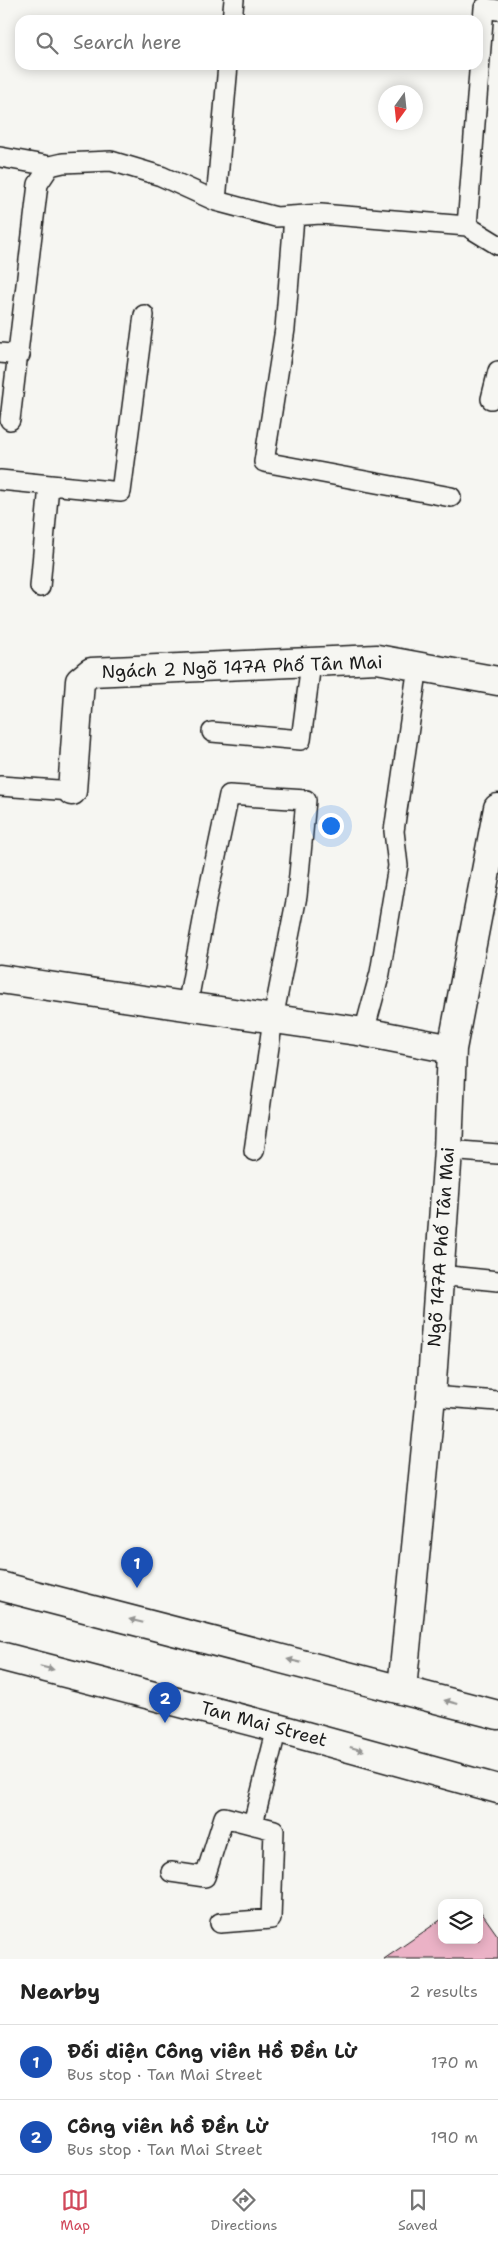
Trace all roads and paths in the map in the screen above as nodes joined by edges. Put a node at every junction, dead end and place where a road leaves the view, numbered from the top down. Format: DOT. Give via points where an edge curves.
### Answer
graph roads {
  1 [pos="234,0"];
  2 [pos="491,9"];
  3 [pos="232,15"];
  4 [pos="228,70"];
  5 [pos="0,158"];
  6 [pos="50,166"];
  7 [pos="216,201"];
  8 [pos="294,216"];
  9 [pos="467,226"];
  10 [pos="498,245"];
  11 [pos="144,315"];
  12 [pos="0,354"];
  13 [pos="20,355"];
  14 [pos="498,371"];
  15 [pos="491,399"];
  16 [pos="10,420"];
  17 [pos="0,480"];
  18 [pos="49,485"];
  19 [pos="451,497"];
  20 [pos="40,587"];
  21 [pos="311,663"];
  22 [pos="418,666"];
  23 [pos="498,681"];
  24 [pos="212,732"];
  25 [pos="0,786"];
  26 [pos="72,791"];
  27 [pos="498,808"];
  28 [pos="0,979"];
  29 [pos="187,1007"];
  30 [pos="273,1019"];
  31 [pos="364,1032"];
  32 [pos="452,1049"];
  33 [pos="448,1150"];
  34 [pos="254,1151"];
  35 [pos="498,1154"];
  36 [pos="438,1276"];
  37 [pos="498,1281"];
  38 [pos="431,1396"];
  39 [pos="498,1401"];
  40 [pos="0,1586"];
  41 [pos="0,1656"];
  42 [pos="402,1689"];
  43 [pos="498,1715"];
  44 [pos="277,1728"];
  45 [pos="498,1789"];
  46 [pos="253,1824"];
  47 [pos="171,1872"];
  48 [pos="220,1923"];
  1 -- 3 [label="lane"];
  2 -- 9 [label="lane"];
  4 -- 7 [label="lane"];
  5 -- 6 [label="lane"];
  6 -- 7 [label="lane" via="111,161 161,176"];
  6 -- 13 [label="lane" via="38,184"];
  7 -- 8 [label="lane" via="276,217"];
  8 -- 9 [label="lane" via="321,214"];
  8 -- 19 [label="lane" via="285,330 264,462"];
  9 -- 10 [label="lane"];
  11 -- 18 [label="lane" via="121,492"];
  12 -- 13 [label="lane"];
  13 -- 16 [label="lane"];
  14 -- 15 [label="lane"];
  17 -- 18 [label="lane"];
  18 -- 20 [label="lane"];
  21 -- 22 [label="street, Ngách 2 Ngõ 147A Phố Tân Mai" via="377,659"];
  21 -- 24 [label="lane" via="301,740"];
  21 -- 26 [label="street, Ngách 2 Ngõ 147A Phố Tân Mai" via="91,672 80,682"];
  22 -- 23 [label="street, Ngách 2 Ngõ 147A Phố Tân Mai"];
  22 -- 31 [label="lane" via="394,831 398,866 380,973"];
  25 -- 26 [label="lane, Ngách 2 Ngõ 147A Phố Tân Mai"];
  27 -- 32 [label="street, Ngõ 147A Phố Tân Mai"];
  28 -- 29 [label="street"];
  29 -- 30 [label="street"];
  29 -- 30 [label="lane" via="229,795 306,800 297,896"];
  30 -- 31 [label="street"];
  30 -- 34 [label="lane"];
  31 -- 32 [label="street"];
  32 -- 33 [label="street, Ngõ 147A Phố Tân Mai"];
  33 -- 35 [label="lane"];
  33 -- 36 [label="street, Ngõ 147A Phố Tân Mai"];
  36 -- 37 [label="lane"];
  36 -- 38 [label="street, Ngõ 147A Phố Tân Mai"];
  38 -- 39 [label="lane"];
  38 -- 42 [label="street, Ngõ 147A Phố Tân Mai"];
  42 -- 40 [label="street, one-way"];
  41 -- 44 [label="street, Tan Mai Street, one-way"];
  43 -- 42 [label="street, one-way"];
  44 -- 45 [label="street, Tan Mai Street, one-way"];
  44 -- 46 [label="lane"];
  46 -- 47 [label="lane" via="224,1817 205,1877"];
  46 -- 48 [label="lane" via="274,1830 271,1919"];
}
